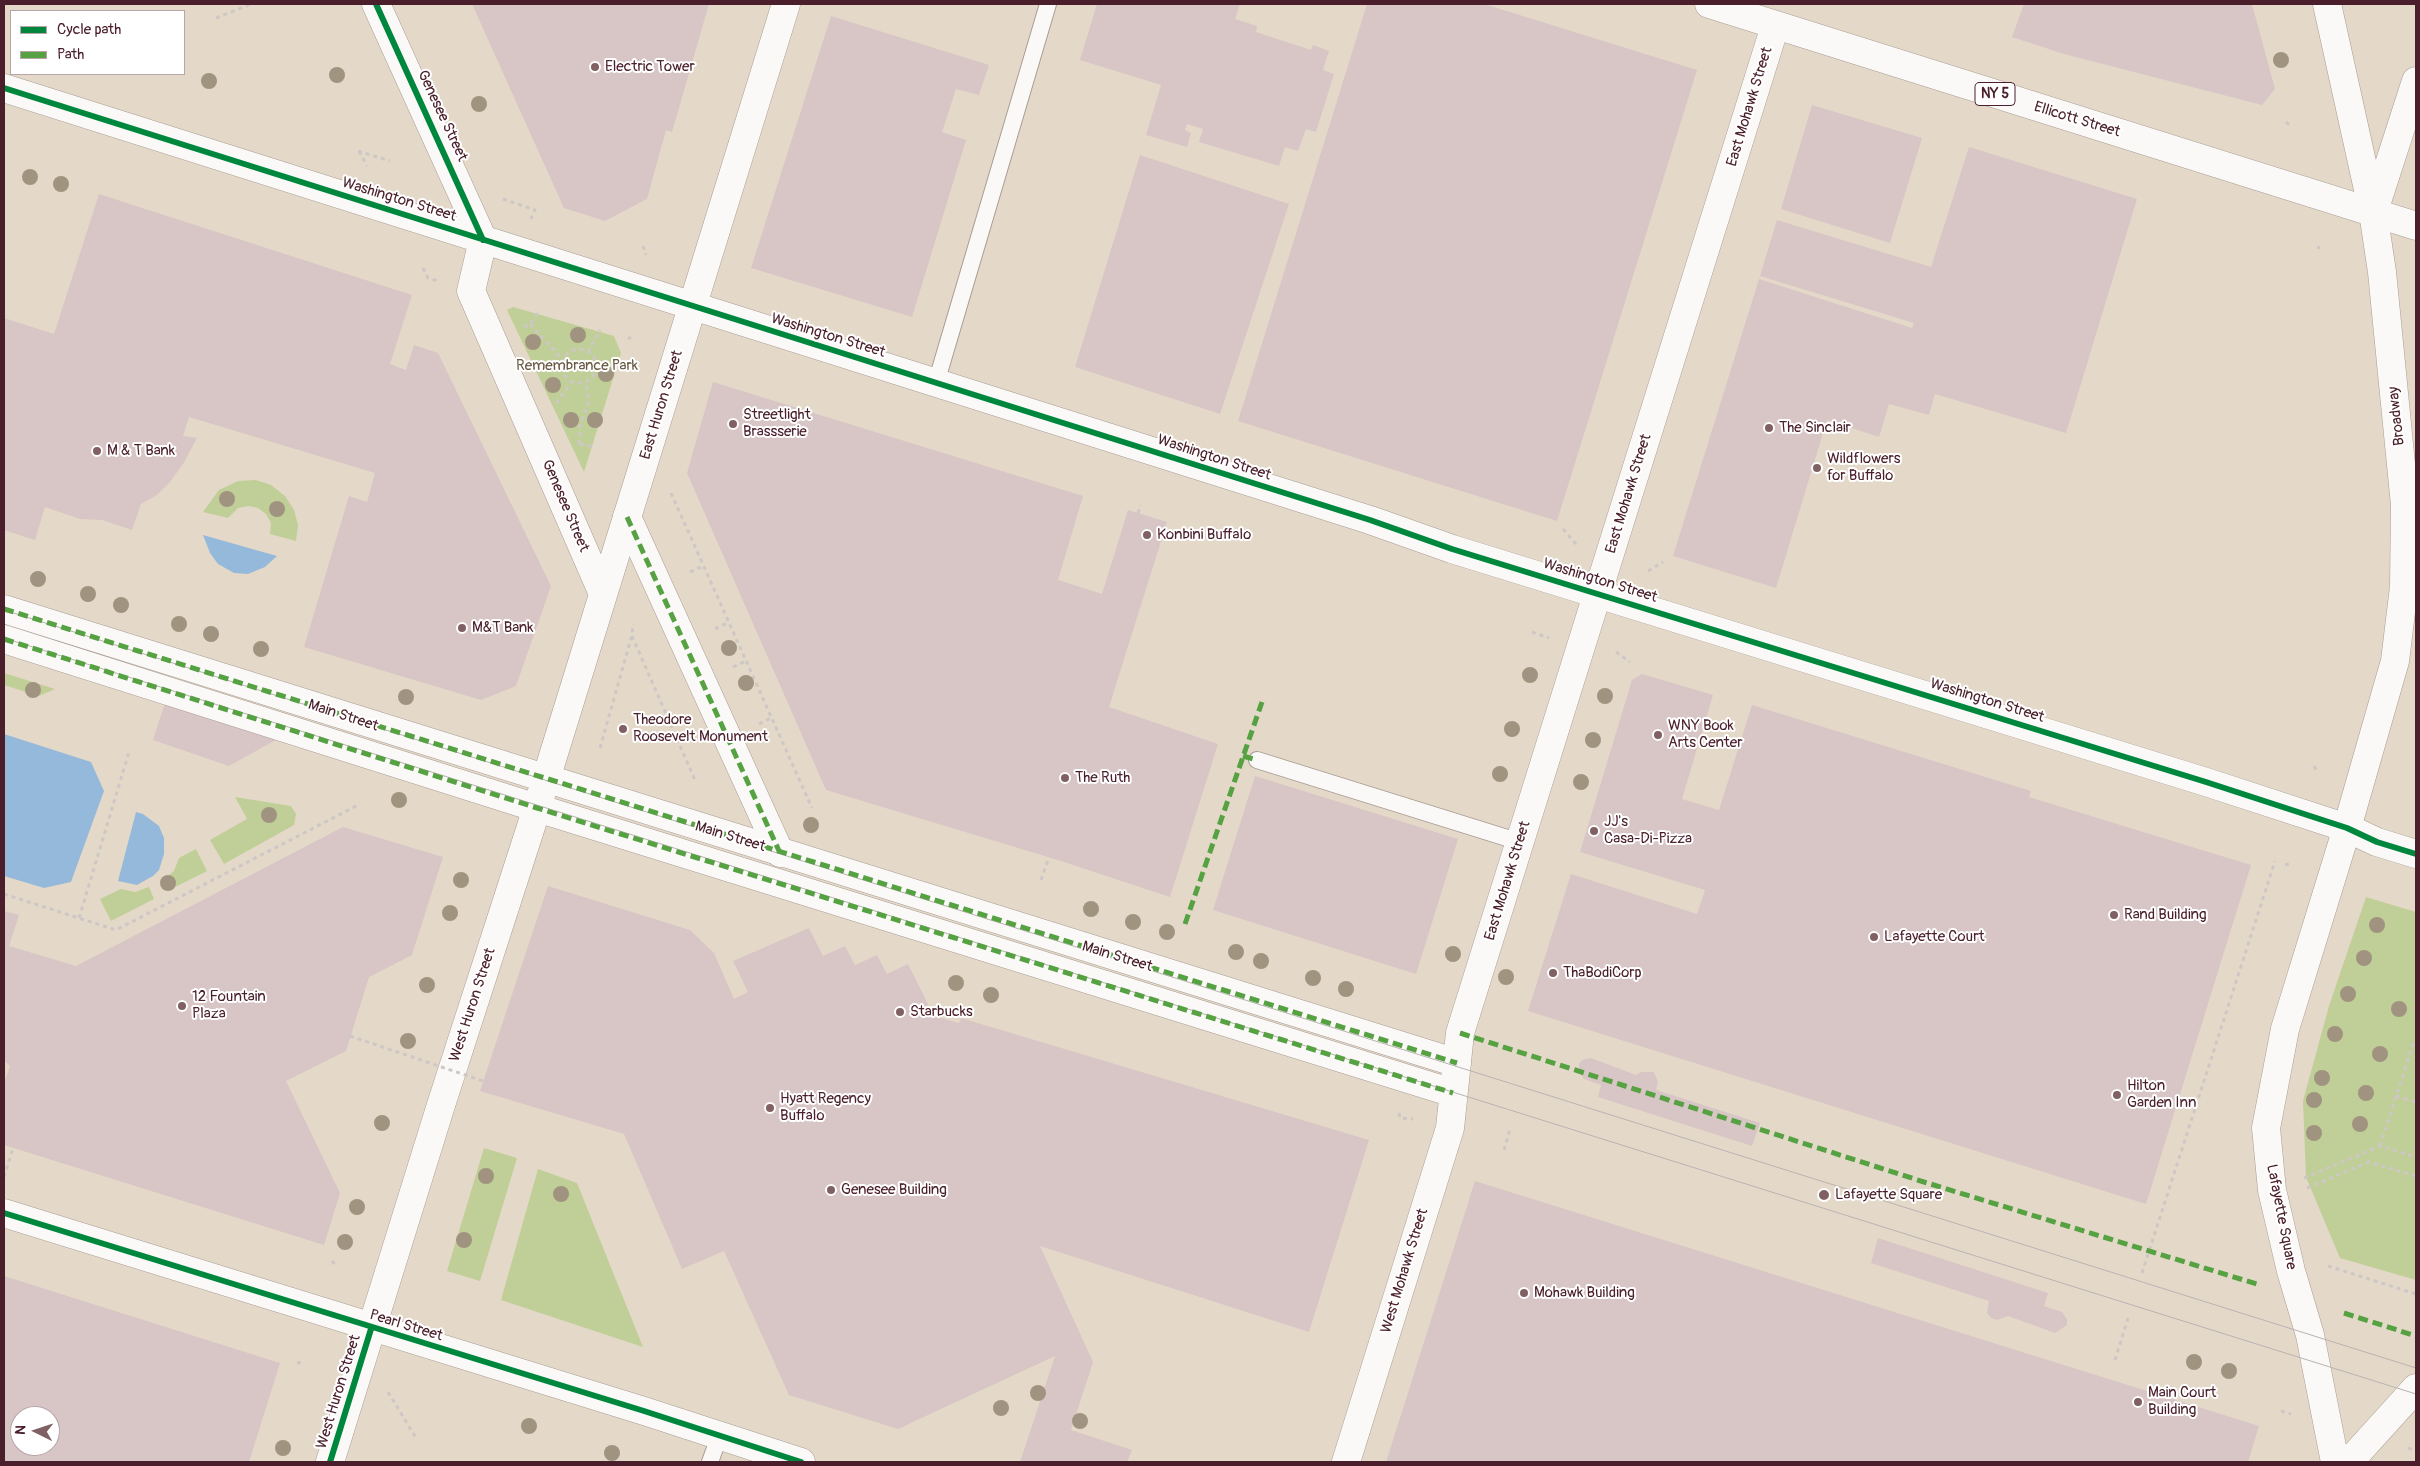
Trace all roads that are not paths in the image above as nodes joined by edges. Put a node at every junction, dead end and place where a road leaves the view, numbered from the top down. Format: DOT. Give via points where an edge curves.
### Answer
graph roads {
  1 [pos="376,4"];
  2 [pos="786,4"];
  3 [pos="1048,4"];
  4 [pos="1709,4"];
  5 [pos="2327,4"];
  6 [pos="1775,26"];
  7 [pos="2416,82"];
  8 [pos="4,88"];
  9 [pos="2373,212"];
  10 [pos="2416,226"];
  11 [pos="483,240"];
  12 [pos="693,306"];
  13 [pos="936,383"];
  14 [pos="627,517"];
  15 [pos="1598,593"];
  16 [pos="603,594"];
  17 [pos="4,609"];
  18 [pos="4,639"];
  19 [pos="1257,760"];
  20 [pos="545,779"];
  21 [pos="537,807"];
  22 [pos="2347,828"];
  23 [pos="1520,842"];
  24 [pos="780,853"];
  25 [pos="2416,854"];
  26 [pos="1455,1078"];
  27 [pos="4,1213"];
  28 [pos="371,1328"];
  29 [pos="2416,1388"];
  30 [pos="718,1437"];
  31 [pos="330,1462"];
  32 [pos="710,1462"];
  33 [pos="801,1462"];
  34 [pos="1346,1462"];
  35 [pos="2335,1462"];
  36 [pos="2349,1462"];
  1 -- 11 [label="street, Genesee Street"];
  2 -- 12 [label="street, East Huron Street"];
  3 -- 13 [label="lane"];
  4 -- 6 [label="street, Ellicott Street / NY 5"];
  5 -- 9 [label="street, Broadway"];
  6 -- 9 [label="street, Ellicott Street / NY 5"];
  6 -- 15 [label="street, East Mohawk Street"];
  7 -- 9 [label="street"];
  8 -- 11 [label="street, Washington Street"];
  9 -- 10 [label="street, Ellicott Street / NY 5"];
  9 -- 22 [label="street, Broadway" via="2406,505 2404,587 2394,661"];
  11 -- 12 [label="street, Washington Street"];
  11 -- 16 [label="street, Genesee Street" via="471,291"];
  12 -- 13 [label="street, Washington Street"];
  12 -- 14 [label="street, East Huron Street"];
  13 -- 15 [label="street, Washington Street"];
  14 -- 16 [label="street, East Huron Street"];
  14 -- 24 [label="street"];
  15 -- 22 [label="street, Washington Street"];
  15 -- 23 [label="street, East Mohawk Street"];
  16 -- 20 [label="street, East Huron Street"];
  17 -- 20 [label="street, Main Street"];
  18 -- 21 [label="street, Main Street"];
  19 -- 23 [label="lane"];
  20 -- 21 [label="street, East Huron Street"];
  20 -- 24 [label="street, Main Street"];
  21 -- 26 [label="street, Main Street"];
  21 -- 28 [label="street, West Huron Street"];
  22 -- 25 [label="street, Washington Street" via="2377,842"];
  22 -- 35 [label="street, Lafayette Square" via="2285,1029 2266,1128 2272,1190 2310,1335"];
  23 -- 26 [label="street, East Mohawk Street" via="1460,1033"];
  24 -- 26 [label="street, Main Street"];
  26 -- 34 [label="street, West Mohawk Street" via="1450,1128"];
  27 -- 28 [label="street, Pearl Street"];
  28 -- 30 [label="street, Pearl Street" via="644,1411"];
  28 -- 31 [label="street, West Huron Street"];
  29 -- 36 [label="street"];
  30 -- 32 [label="lane"];
  30 -- 33 [label="street, Pearl Street"];
}
